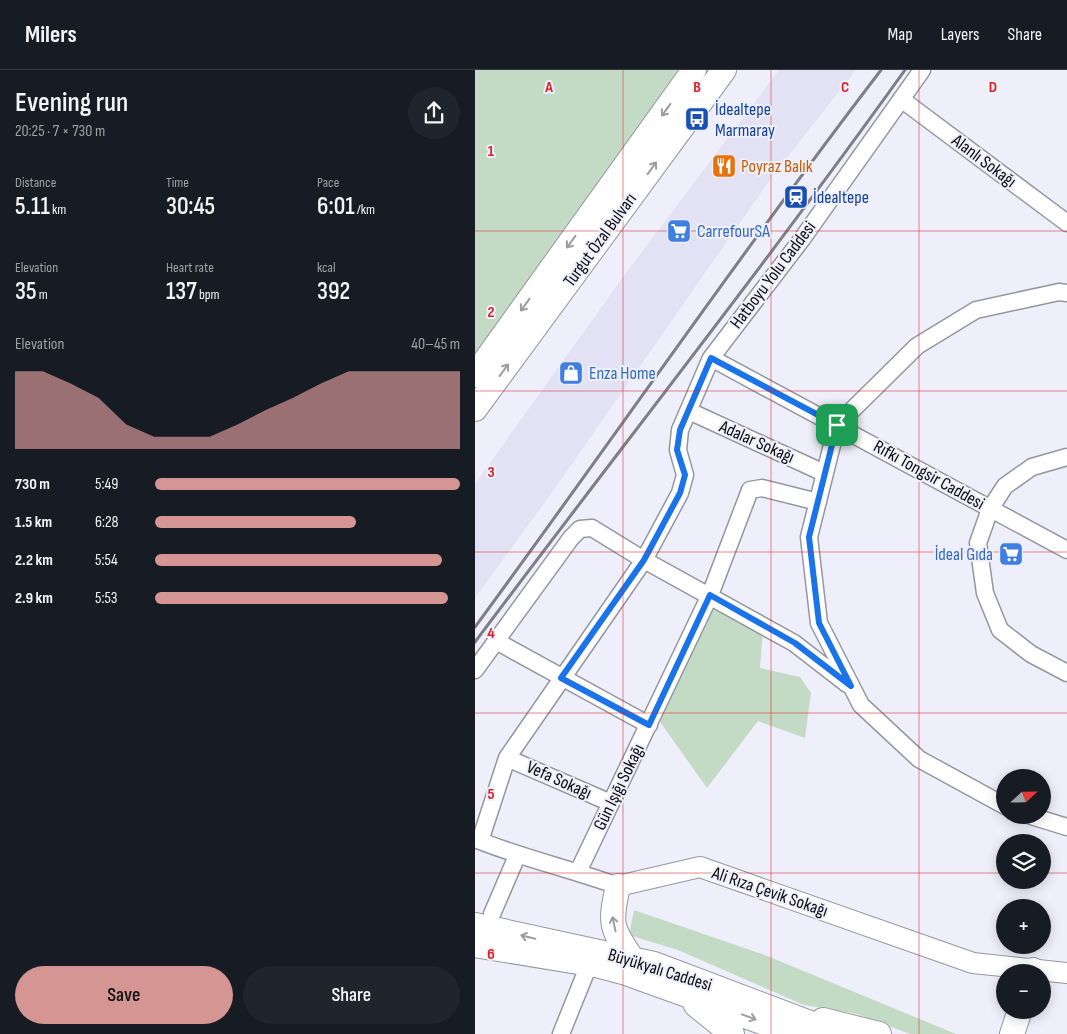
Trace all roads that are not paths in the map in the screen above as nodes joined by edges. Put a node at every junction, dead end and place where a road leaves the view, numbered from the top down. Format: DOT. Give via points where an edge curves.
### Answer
graph roads {
  1 [pos="695,70"];
  2 [pos="724,70"];
  3 [pos="922,70"];
  4 [pos="901,99"];
  5 [pos="1067,223"];
  6 [pos="1064,289"];
  7 [pos="711,358"];
  8 [pos="475,375"];
  9 [pos="476,408"];
  10 [pos="689,411"];
  11 [pos="837,425"];
  12 [pos="1067,457"];
  13 [pos="825,473"];
  14 [pos="817,502"];
  15 [pos="990,508"];
  16 [pos="1067,550"];
  17 [pos="644,560"];
  18 [pos="710,595"];
  19 [pos="496,641"];
  20 [pos="475,670"];
  21 [pos="1067,673"];
  22 [pos="561,678"];
  23 [pos="851,686"];
  24 [pos="649,725"];
  25 [pos="507,758"];
  26 [pos="996,801"];
  27 [pos="611,803"];
  28 [pos="1051,821"];
  29 [pos="1067,825"];
  30 [pos="478,840"];
  31 [pos="517,856"];
  32 [pos="578,872"];
  33 [pos="618,886"];
  34 [pos="484,919"];
  35 [pos="475,945"];
  36 [pos="572,954"];
  37 [pos="631,957"];
  38 [pos="596,965"];
  39 [pos="996,966"];
  40 [pos="1051,972"];
  41 [pos="1067,973"];
  42 [pos="681,993"];
  43 [pos="1017,1019"];
  44 [pos="797,1026"];
  45 [pos="563,1033"];
  46 [pos="732,1034"];
  47 [pos="839,1034"];
  48 [pos="879,1034"];
  49 [pos="1012,1034"];
  1 -- 8 [label="highway, Turgut Özal Bulvarı, one-way"];
  9 -- 2 [label="highway, Turgut Özal Bulvarı, one-way"];
  3 -- 4 [label="street, Hatboyu Yolu Caddesi"];
  4 -- 5 [label="street, Alanlı Sokağı"];
  4 -- 7 [label="street, Hatboyu Yolu Caddesi" via="802,239"];
  6 -- 11 [label="street" via="976,310 917,346"];
  7 -- 10 [label="street, Hatboyu Yolu Caddesi"];
  7 -- 11 [label="street, Rıfkı Tongsir Caddesi"];
  10 -- 13 [label="street, Adalar Sokağı"];
  10 -- 17 [label="street, Hatboyu Yolu Caddesi" via="680,430 677,450 685,475 680,493"];
  11 -- 13 [label="street"];
  11 -- 15 [label="street, Rıfkı Tongsir Caddesi"];
  12 -- 15 [label="street" via="1032,467 1005,486"];
  13 -- 14 [label="street"];
  14 -- 18 [label="street, Gün Işığı Sokağı" via="762,488 750,490"];
  14 -- 23 [label="street" via="809,537 819,623"];
  15 -- 16 [label="street, Rıfkı Tongsir Caddesi"];
  15 -- 21 [label="street" via="978,544 985,593 1000,630 1031,654"];
  17 -- 18 [label="street"];
  17 -- 19 [label="street" via="592,528 580,529"];
  17 -- 22 [label="street, Hatboyu Yolu Caddesi"];
  18 -- 23 [label="street" via="795,643"];
  18 -- 24 [label="street, Gün Işığı Sokağı"];
  19 -- 20 [label="street"];
  19 -- 22 [label="street"];
  22 -- 24 [label="street"];
  22 -- 25 [label="street, Hatboyu Yolu Caddesi"];
  23 -- 26 [label="street" via="861,706 919,759"];
  24 -- 27 [label="street, Gün Işığı Sokağı"];
  25 -- 27 [label="street, Vefa Sokağı"];
  25 -- 30 [label="street, Hatboyu Yolu Caddesi"];
  27 -- 32 [label="street, Gün Işığı Sokağı"];
  28 -- 29 [label="street"];
  30 -- 31 [label="street"];
  31 -- 32 [label="street"];
  31 -- 34 [label="street"];
  32 -- 33 [label="street"];
  37 -- 33 [label="highway, one-way" via="616,935 612,916"];
  33 -- 39 [label="main road, Ali Rıza Çevik Sokağı" via="700,867 973,963"];
  36 -- 34 [label="highway, Büyükyalı Caddesi, one-way"];
  35 -- 36 [label="highway, Büyükyalı Caddesi"];
  36 -- 37 [label="highway, Büyükyalı Caddesi"];
  36 -- 38 [label="highway, Büyükyalı Caddesi"];
  37 -- 44 [label="highway, Büyükyalı Caddesi"];
  38 -- 42 [label="highway, Büyükyalı Caddesi"];
  38 -- 45 [label="street" via="586,972"];
  40 -- 41 [label="main road, Ali Rıza Çevik Sokağı"];
  42 -- 44 [label="highway, Büyükyalı Caddesi, one-way"];
  42 -- 46 [label="highway"];
  43 -- 49 [label="highway"];
  44 -- 47 [label="highway, Büyükyalı Caddesi"];
  44 -- 48 [label="highway" via="832,1021"];
}
